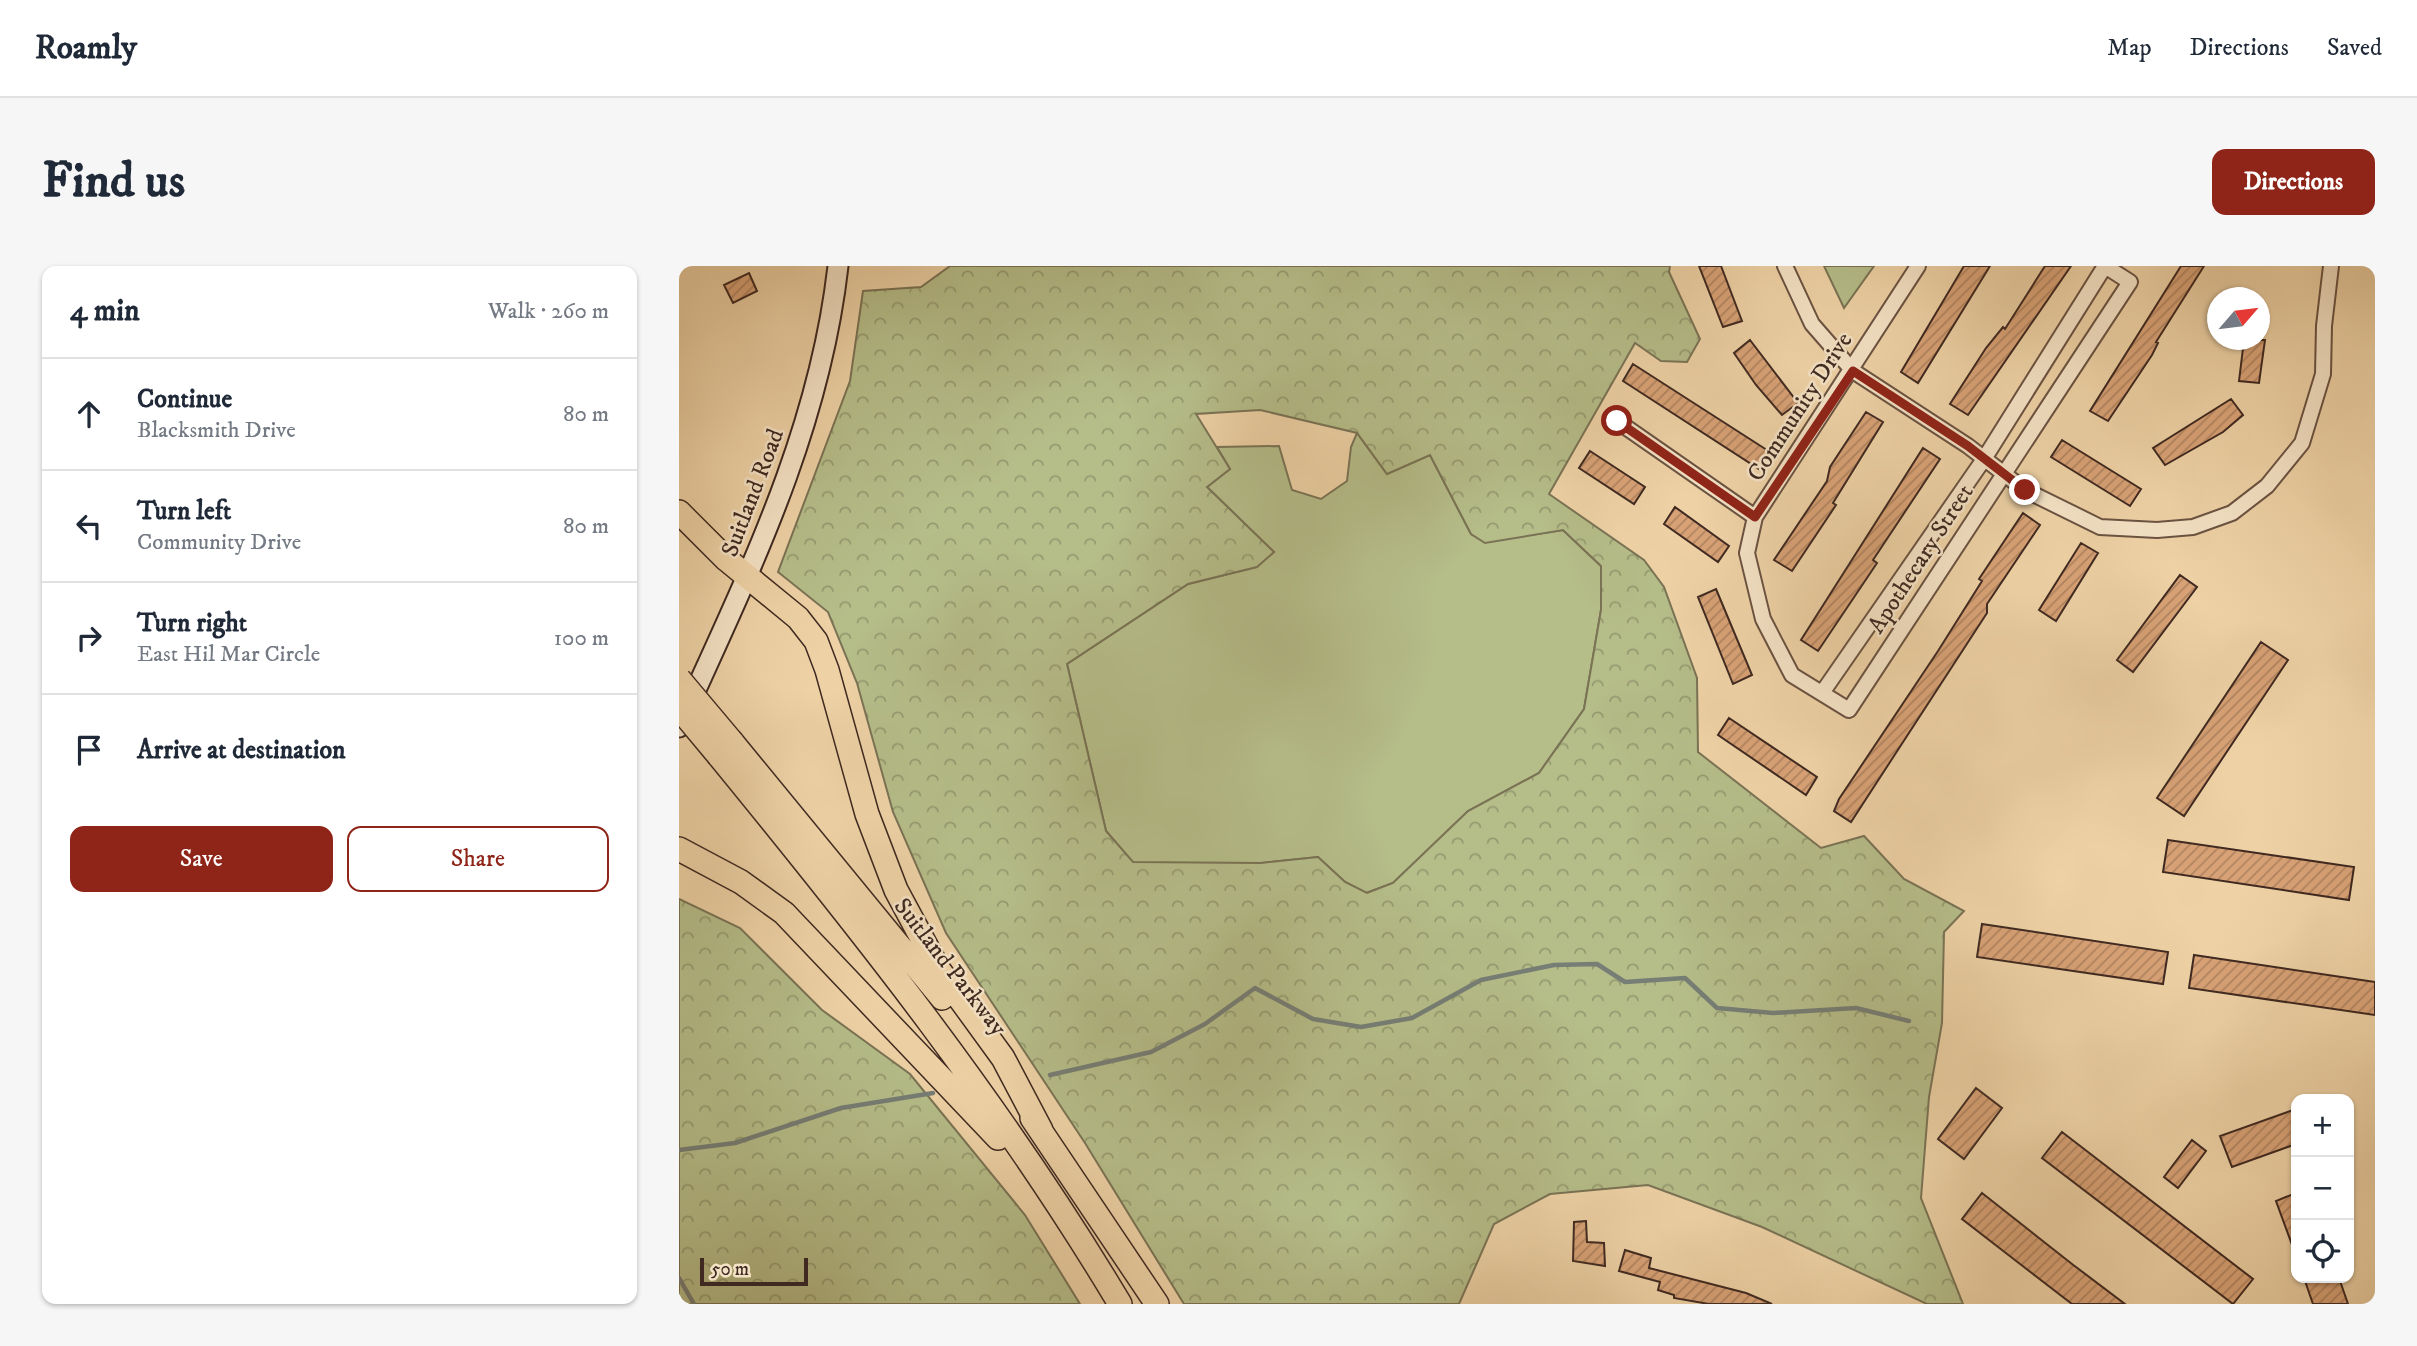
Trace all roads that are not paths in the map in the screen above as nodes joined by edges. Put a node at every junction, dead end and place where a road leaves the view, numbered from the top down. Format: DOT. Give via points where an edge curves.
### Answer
graph roads {
  1 [pos="838,266"];
  2 [pos="1785,266"];
  3 [pos="1918,266"];
  4 [pos="2331,266"];
  5 [pos="1853,371"];
  6 [pos="1617,421"];
  7 [pos="1984,458"];
  8 [pos="2005,474"];
  9 [pos="679,512"];
  10 [pos="1755,517"];
  11 [pos="746,577"];
  12 [pos="679,679"];
  13 [pos="1822,693"];
  14 [pos="679,708"];
  15 [pos="1849,710"];
  16 [pos="679,727"];
  17 [pos="725,749"];
  18 [pos="679,849"];
  19 [pos="1041,1130"];
  20 [pos="1092,1258"];
  21 [pos="1120,1304"];
  22 [pos="1157,1304"];
  1 -- 11 [label="main road, Suitland Road" via="811,408"];
  2 -- 5 [label="street" via="1812,324"];
  3 -- 5 [label="street, Community Drive"];
  4 -- 8 [label="street" via="2323,374 2302,443 2267,486 2232,513 2193,527 2100,527 2025,490"];
  5 -- 7 [label="street"];
  5 -- 10 [label="street, Community Drive"];
  6 -- 10 [label="street"];
  7 -- 8 [label="street"];
  7 -- 8 [label="street, Apothecary Street" via="2105,266 2130,282"];
  7 -- 13 [label="street, Apothecary Street"];
  8 -- 15 [label="street, Apothecary Street"];
  9 -- 11 [label="highway"];
  10 -- 13 [label="street, Community Drive" via="1747,554 1763,619 1792,675"];
  11 -- 16 [label="main road, Suitland Road"];
  11 -- 19 [label="highway" via="790,611 816,642 870,823 897,890 939,970 1003,1058"];
  12 -- 17 [label="highway, Suitland Parkway, bridge"];
  13 -- 15 [label="street, Community Drive"];
  14 -- 17 [label="highway, Suitland Parkway, bridge"];
  17 -- 19 [label="highway, Suitland Parkway" via="916,964"];
  17 -- 20 [label="highway, Suitland Parkway" via="910,993 1003,1122"];
  18 -- 20 [label="highway" via="749,887 797,925 983,1121"];
  19 -- 22 [label="highway, Suitland Parkway"];
  20 -- 21 [label="highway, Suitland Parkway"];
}
